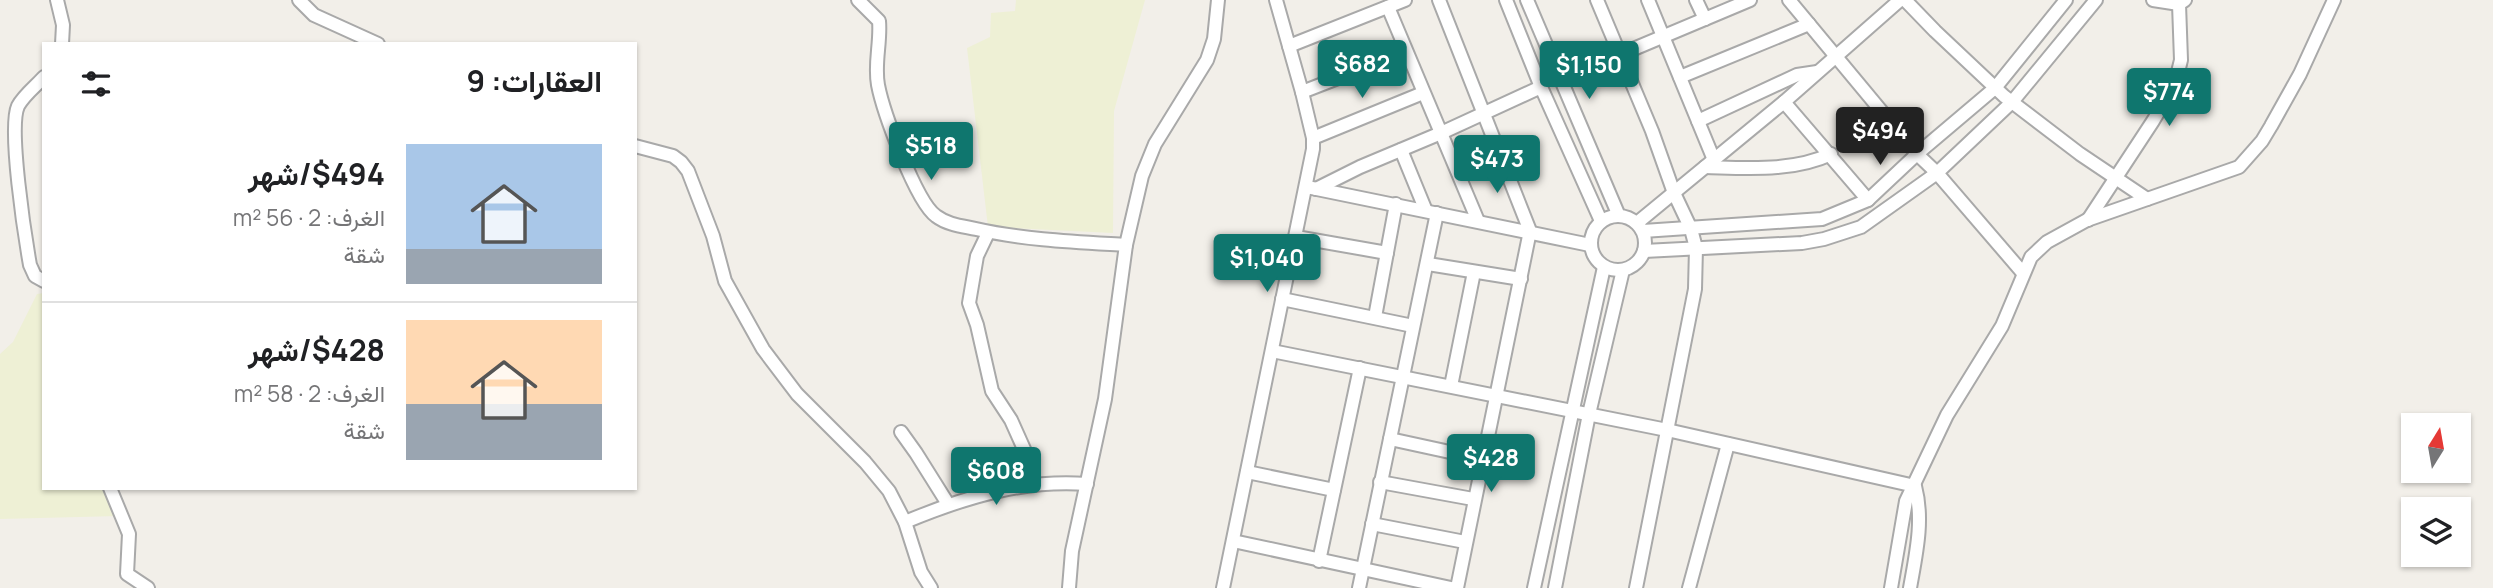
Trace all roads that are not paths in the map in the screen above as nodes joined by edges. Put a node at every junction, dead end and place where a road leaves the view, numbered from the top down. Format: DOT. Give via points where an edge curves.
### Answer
graph roads {
  1 [pos="57,0"];
  2 [pos="299,0"];
  3 [pos="858,0"];
  4 [pos="1218,0"];
  5 [pos="1405,0"];
  6 [pos="1439,0"];
  7 [pos="1506,0"];
  8 [pos="1527,0"];
  9 [pos="1597,0"];
  10 [pos="1648,0"];
  11 [pos="1696,0"];
  12 [pos="1750,0"];
  13 [pos="1789,0"];
  14 [pos="1903,0"];
  15 [pos="2066,0"];
  16 [pos="2096,0"];
  17 [pos="2153,0"];
  18 [pos="2334,0"];
  19 [pos="1277,1"];
  20 [pos="2182,2"];
  21 [pos="1388,7"];
  22 [pos="1704,19"];
  23 [pos="1809,23"];
  24 [pos="1664,38"];
  25 [pos="62,42"];
  26 [pos="374,42"];
  27 [pos="1289,46"];
  28 [pos="1405,52"];
  29 [pos="1620,53"];
  30 [pos="1835,57"];
  31 [pos="1818,72"];
  32 [pos="1680,77"];
  33 [pos="42,79"];
  34 [pos="1562,79"];
  35 [pos="1541,87"];
  36 [pos="1995,88"];
  37 [pos="1302,92"];
  38 [pos="1423,93"];
  39 [pos="1784,102"];
  40 [pos="2012,102"];
  41 [pos="1482,113"];
  42 [pos="1699,121"];
  43 [pos="1441,133"];
  44 [pos="1313,138"];
  45 [pos="637,147"];
  46 [pos="1401,150"];
  47 [pos="1831,154"];
  48 [pos="1917,154"];
  49 [pos="1709,164"];
  50 [pos="1937,173"];
  51 [pos="2116,179"];
  52 [pos="1311,188"];
  53 [pos="1674,193"];
  54 [pos="2147,199"];
  55 [pos="1868,200"];
  56 [pos="1396,204"];
  57 [pos="1432,212"];
  58 [pos="1619,216"];
  59 [pos="2088,220"];
  60 [pos="1478,221"];
  61 [pos="1601,221"];
  62 [pos="1640,227"];
  63 [pos="1691,229"];
  64 [pos="1530,231"];
  65 [pos="988,233"];
  66 [pos="1296,237"];
  67 [pos="1126,244"];
  68 [pos="1590,245"];
  69 [pos="1696,248"];
  70 [pos="1644,251"];
  71 [pos="1387,253"];
  72 [pos="1428,264"];
  73 [pos="1604,267"];
  74 [pos="1623,270"];
  75 [pos="1474,272"];
  76 [pos="2023,273"];
  77 [pos="1521,279"];
  78 [pos="42,280"];
  79 [pos="1282,299"];
  80 [pos="1375,317"];
  81 [pos="1413,326"];
  82 [pos="1272,351"];
  83 [pos="1360,368"];
  84 [pos="1404,376"];
  85 [pos="1451,386"];
  86 [pos="1495,395"];
  87 [pos="1572,410"];
  88 [pos="1589,414"];
  89 [pos="1667,430"];
  90 [pos="901,432"];
  91 [pos="1390,439"];
  92 [pos="1728,444"];
  93 [pos="1482,460"];
  94 [pos="1247,472"];
  95 [pos="1380,482"];
  96 [pos="1087,484"];
  97 [pos="1034,485"];
  98 [pos="1915,486"];
  99 [pos="111,490"];
  100 [pos="1334,490"];
  101 [pos="1474,499"];
  102 [pos="948,504"];
  103 [pos="905,522"];
  104 [pos="1372,524"];
  105 [pos="1233,541"];
  106 [pos="1465,542"];
  107 [pos="1319,561"];
  108 [pos="1362,570"];
  109 [pos="1226,587"];
  110 [pos="148,588"];
  111 [pos="931,588"];
  112 [pos="1069,588"];
  113 [pos="1359,588"];
  114 [pos="1451,588"];
  115 [pos="1457,588"];
  116 [pos="1534,588"];
  117 [pos="1555,588"];
  118 [pos="1636,588"];
  119 [pos="1689,588"];
  120 [pos="1891,588"];
  121 [pos="1910,588"];
  1 -- 25 [label="street"];
  2 -- 26 [label="street" via="314,15"];
  3 -- 65 [label="street" via="878,21 878,85 915,188 939,218"];
  4 -- 67 [label="street" via="1211,51 1147,159"];
  5 -- 21 [label="street"];
  6 -- 41 [label="street"];
  7 -- 35 [label="street"];
  8 -- 34 [label="street"];
  9 -- 29 [label="street"];
  10 -- 24 [label="street"];
  11 -- 22 [label="street"];
  12 -- 22 [label="street"];
  13 -- 23 [label="street"];
  14 -- 30 [label="street"];
  14 -- 36 [label="street"];
  15 -- 36 [label="street"];
  16 -- 40 [label="street"];
  17 -- 20 [label="street"];
  18 -- 54 [label="street" via="2262,141 2239,167"];
  19 -- 27 [label="street"];
  20 -- 51 [label="street" via="2181,60 2175,84"];
  21 -- 27 [label="street"];
  21 -- 28 [label="street"];
  22 -- 24 [label="street"];
  23 -- 30 [label="street"];
  23 -- 32 [label="street"];
  24 -- 29 [label="street"];
  24 -- 32 [label="street"];
  27 -- 37 [label="street"];
  28 -- 37 [label="street"];
  28 -- 38 [label="street"];
  29 -- 34 [label="street"];
  29 -- 53 [label="street"];
  30 -- 31 [label="street"];
  30 -- 48 [label="street"];
  31 -- 39 [label="street"];
  31 -- 42 [label="street" via="1797,75"];
  32 -- 42 [label="street"];
  33 -- 78 [label="street" via="20,103 15,119 30,265"];
  34 -- 58 [label="street"];
  35 -- 41 [label="street"];
  35 -- 61 [label="street"];
  36 -- 40 [label="street"];
  36 -- 48 [label="street"];
  37 -- 44 [label="street"];
  38 -- 43 [label="street"];
  38 -- 44 [label="street"];
  39 -- 47 [label="street"];
  39 -- 49 [label="street"];
  40 -- 50 [label="street"];
  40 -- 51 [label="street"];
  41 -- 43 [label="street"];
  41 -- 64 [label="street"];
  42 -- 49 [label="street"];
  43 -- 46 [label="street"];
  43 -- 60 [label="street"];
  44 -- 52 [label="street"];
  45 -- 103 [label="street" via="673,156 688,171 725,281 772,363 880,478"];
  46 -- 52 [label="street"];
  46 -- 57 [label="street"];
  47 -- 49 [label="street" via="1808,164 1747,168"];
  47 -- 55 [label="street"];
  48 -- 50 [label="street"];
  48 -- 55 [label="street"];
  49 -- 53 [label="street"];
  50 -- 69 [label="street" via="1874,219 1842,234 1802,243"];
  50 -- 76 [label="street"];
  51 -- 54 [label="street"];
  51 -- 59 [label="street"];
  52 -- 56 [label="street"];
  52 -- 66 [label="street"];
  53 -- 62 [label="street"];
  53 -- 63 [label="street"];
  54 -- 59 [label="street"];
  55 -- 63 [label="street" via="1822,219"];
  56 -- 57 [label="street"];
  56 -- 71 [label="street"];
  57 -- 60 [label="street"];
  57 -- 72 [label="street"];
  58 -- 61 [label="street"];
  58 -- 62 [label="street"];
  59 -- 76 [label="street" via="2047,242"];
  60 -- 64 [label="street"];
  61 -- 68 [label="street"];
  62 -- 63 [label="street"];
  62 -- 70 [label="street"];
  63 -- 69 [label="street"];
  64 -- 68 [label="street"];
  64 -- 77 [label="street"];
  65 -- 67 [label="street"];
  65 -- 97 [label="street" via="977,256 969,303 992,391 1028,458"];
  66 -- 71 [label="street"];
  66 -- 79 [label="street"];
  67 -- 96 [label="street" via="1105,399"];
  68 -- 73 [label="street" via="1594,258"];
  69 -- 70 [label="street"];
  69 -- 89 [label="street" via="1695,289"];
  70 -- 74 [label="street" via="1640,260"];
  71 -- 80 [label="street"];
  72 -- 75 [label="street"];
  72 -- 81 [label="street"];
  73 -- 74 [label="street"];
  73 -- 87 [label="street"];
  74 -- 88 [label="street"];
  75 -- 77 [label="street"];
  75 -- 85 [label="street"];
  76 -- 98 [label="street" via="2002,326 1947,415"];
  77 -- 86 [label="street"];
  79 -- 80 [label="street"];
  79 -- 82 [label="street"];
  80 -- 81 [label="street"];
  81 -- 84 [label="street"];
  82 -- 83 [label="street"];
  82 -- 94 [label="street"];
  83 -- 84 [label="street"];
  83 -- 100 [label="street"];
  84 -- 85 [label="street"];
  84 -- 91 [label="street"];
  85 -- 86 [label="street"];
  86 -- 87 [label="street"];
  86 -- 93 [label="street"];
  87 -- 88 [label="street"];
  87 -- 116 [label="street"];
  88 -- 89 [label="street"];
  88 -- 117 [label="street"];
  89 -- 92 [label="street"];
  89 -- 118 [label="street"];
  90 -- 102 [label="street"];
  91 -- 93 [label="street"];
  91 -- 95 [label="street"];
  92 -- 98 [label="street"];
  92 -- 119 [label="street"];
  93 -- 101 [label="street"];
  94 -- 100 [label="street"];
  94 -- 105 [label="street"];
  95 -- 101 [label="street"];
  95 -- 104 [label="street"];
  96 -- 97 [label="street"];
  96 -- 112 [label="street"];
  97 -- 102 [label="street"];
  98 -- 120 [label="street" via="1906,500"];
  98 -- 121 [label="street" via="1919,535"];
  99 -- 110 [label="street" via="129,534 127,574"];
  100 -- 107 [label="street"];
  101 -- 106 [label="street"];
  102 -- 103 [label="street"];
  103 -- 111 [label="street"];
  104 -- 106 [label="street"];
  104 -- 108 [label="street"];
  105 -- 107 [label="street"];
  105 -- 109 [label="street"];
  106 -- 115 [label="street"];
  107 -- 108 [label="street"];
  108 -- 113 [label="street"];
  108 -- 114 [label="street"];
}
